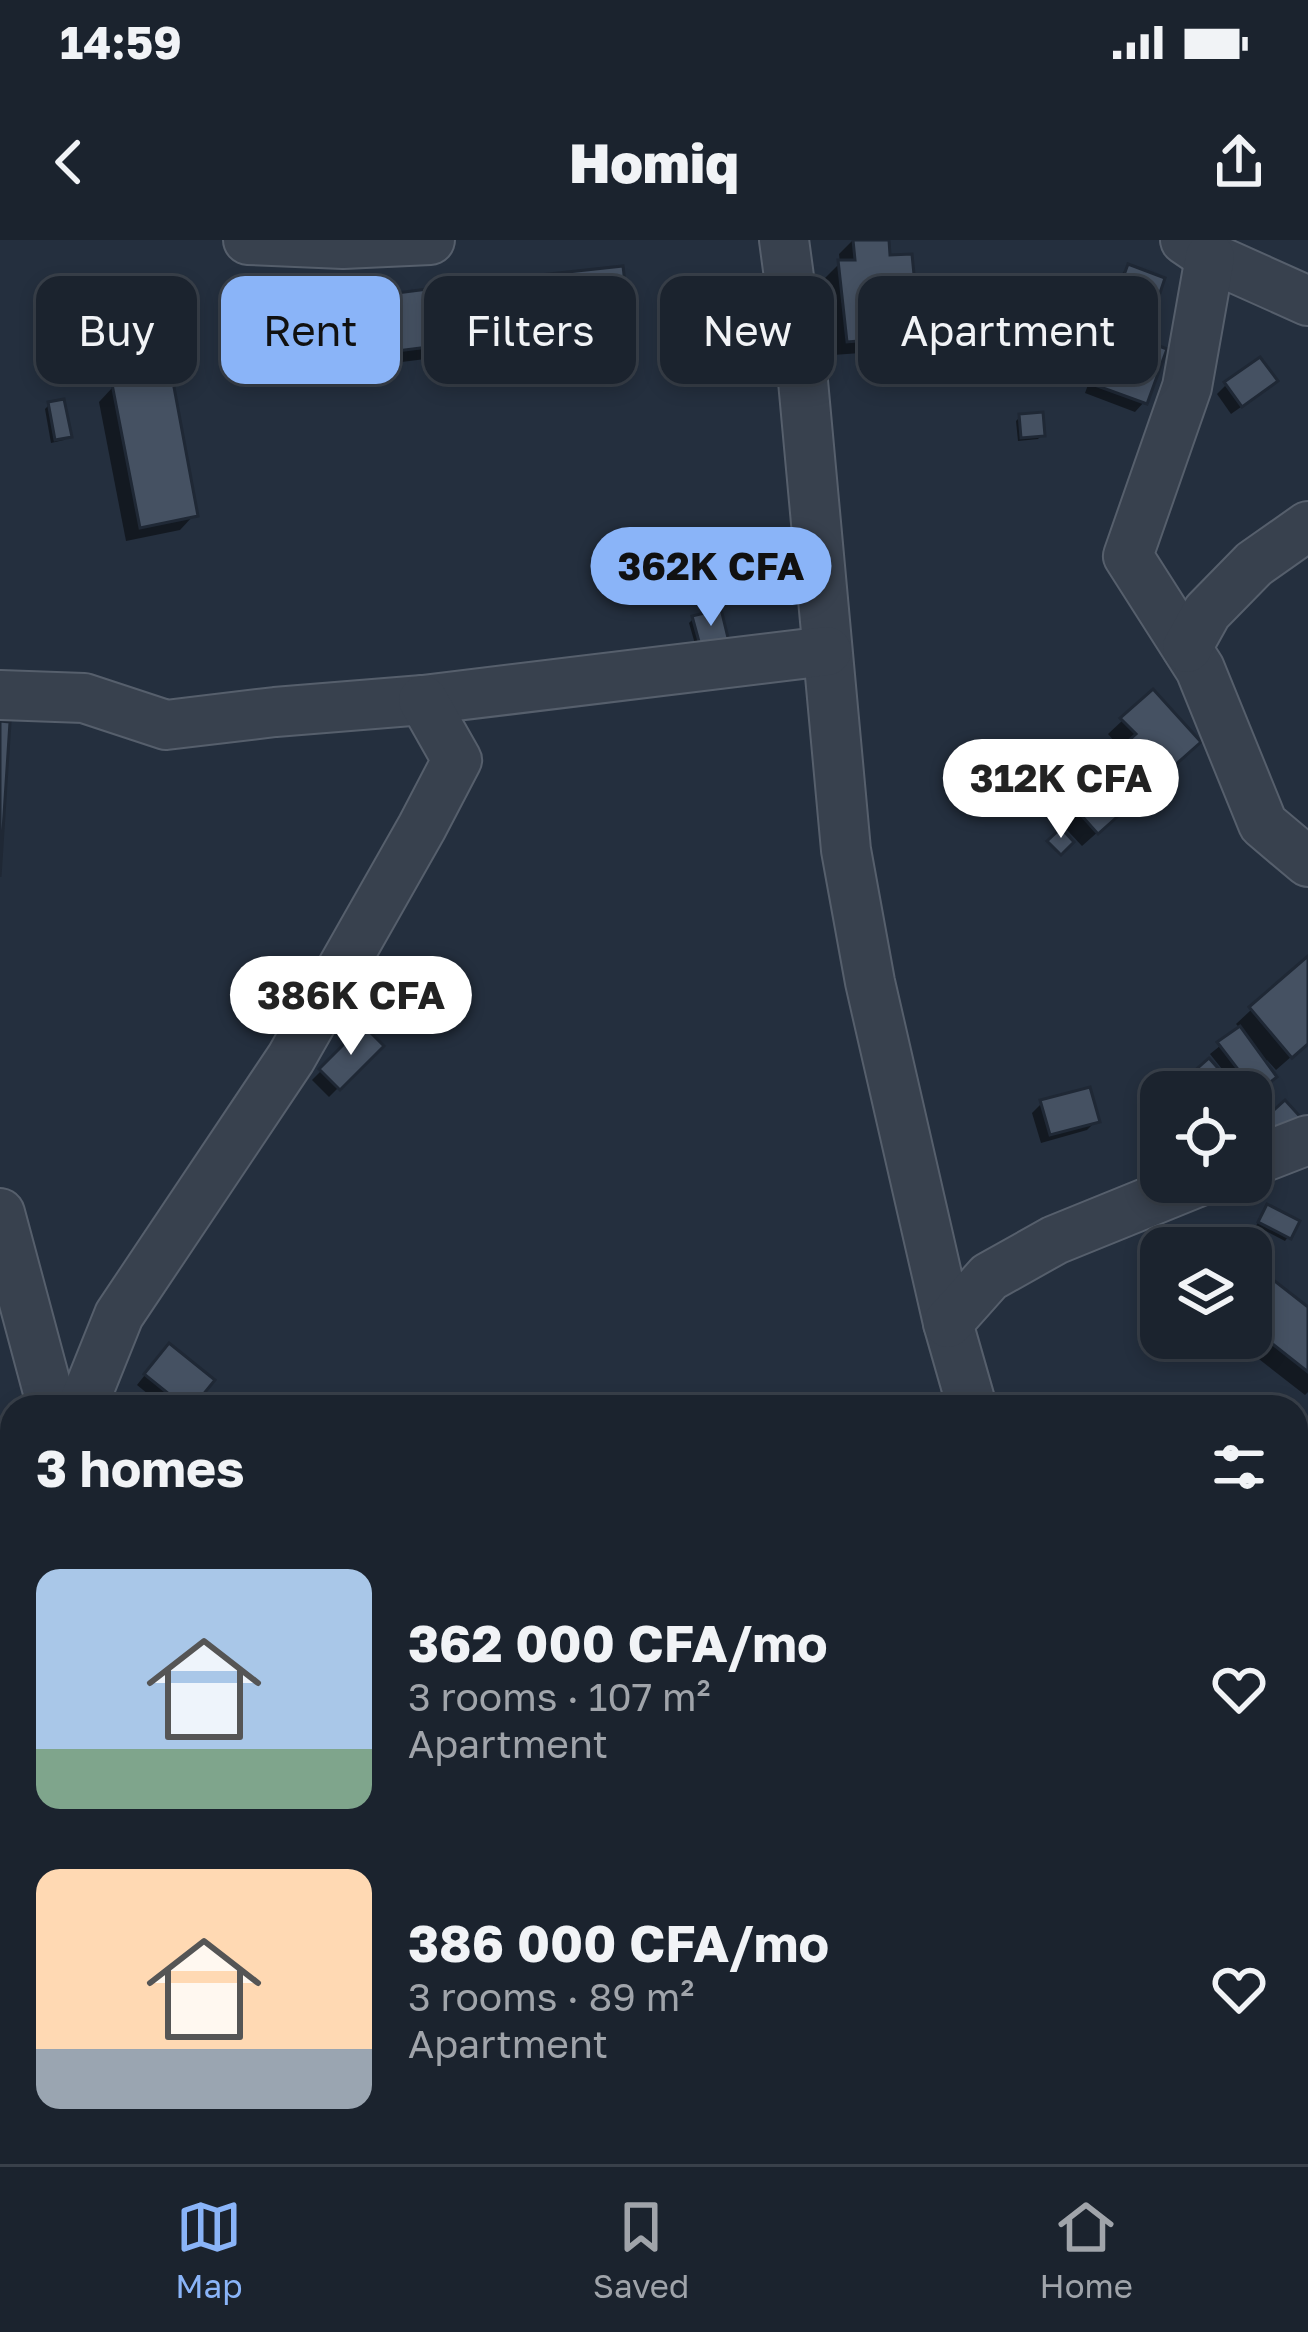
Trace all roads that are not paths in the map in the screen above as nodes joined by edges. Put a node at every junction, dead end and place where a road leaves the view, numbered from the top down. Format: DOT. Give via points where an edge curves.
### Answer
graph roads {
  1 [pos="248,240"];
  2 [pos="430,240"];
  3 [pos="784,240"];
  4 [pos="1197,248"];
  5 [pos="1308,301"];
  6 [pos="1308,526"];
  7 [pos="1187,648"];
  8 [pos="827,651"];
  9 [pos="0,695"];
  10 [pos="423,700"];
  11 [pos="1308,862"];
  12 [pos="1308,1140"];
  13 [pos="1272,1154"];
  14 [pos="1146,1203"];
  15 [pos="0,1213"];
  16 [pos="948,1323"];
  17 [pos="49,1395"];
  18 [pos="87,1395"];
  19 [pos="969,1395"];
  1 -- 2 [label="street"];
  3 -- 8 [label="street"];
  4 -- 5 [label="street"];
  4 -- 7 [label="street" via="1187,387 1128,556"];
  6 -- 7 [label="street" via="1254,564 1207,612"];
  7 -- 11 [label="street" via="1263,824"];
  8 -- 10 [label="street"];
  8 -- 16 [label="street" via="846,850"];
  9 -- 10 [label="street" via="84,698 166,725"];
  10 -- 18 [label="street" via="457,760 291,1058 119,1315"];
  12 -- 13 [label="street"];
  14 -- 16 [label="street" via="989,1276"];
  15 -- 17 [label="street"];
  16 -- 19 [label="street"];
}
